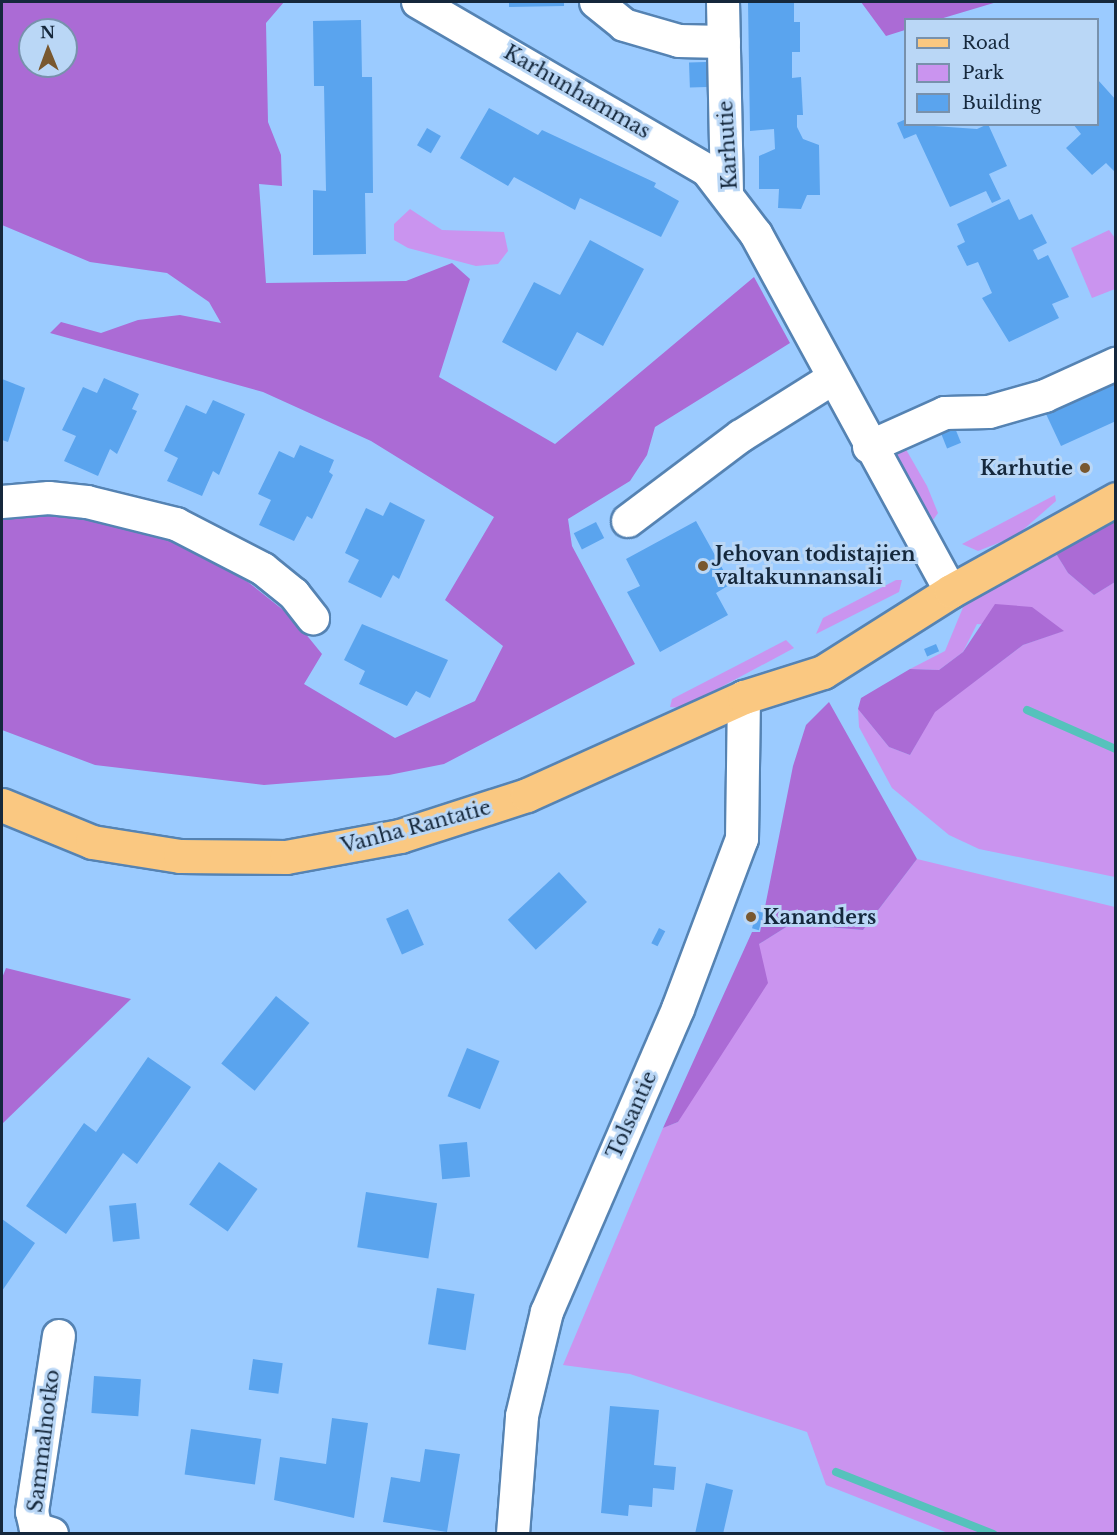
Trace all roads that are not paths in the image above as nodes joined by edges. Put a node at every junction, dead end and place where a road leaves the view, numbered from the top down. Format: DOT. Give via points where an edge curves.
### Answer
graph roads {
  1 [pos="418,2"];
  2 [pos="596,2"];
  3 [pos="723,2"];
  4 [pos="724,42"];
  5 [pos="727,195"];
  6 [pos="1116,364"];
  7 [pos="832,379"];
  8 [pos="869,447"];
  9 [pos="1116,499"];
  10 [pos="2,502"];
  11 [pos="628,521"];
  12 [pos="951,591"];
  13 [pos="313,618"];
  14 [pos="744,697"];
  15 [pos="2,805"];
  16 [pos="59,1336"];
  17 [pos="35,1532"];
  18 [pos="513,1533"];
  1 -- 5 [label="street, Karhunhammas" via="688,156"];
  2 -- 4 [label="street" via="624,25 679,41"];
  3 -- 4 [label="street, Karhutie"];
  4 -- 5 [label="street, Karhutie"];
  5 -- 7 [label="street, Karhutie" via="756,234"];
  6 -- 8 [label="street" via="1000,409 945,413"];
  7 -- 8 [label="street, Karhutie"];
  7 -- 11 [label="street" via="741,436"];
  8 -- 12 [label="street, Karhutie"];
  9 -- 12 [label="main road, Vanha Rantatie"];
  10 -- 13 [label="street" via="49,498 87,502 176,524 263,569 294,594"];
  12 -- 14 [label="main road, Vanha Rantatie" via="812,651"];
  14 -- 15 [label="main road, Vanha Rantatie" via="527,795 428,828 324,852 233,859 139,850 92,842"];
  14 -- 18 [label="street, Tolsantie" via="742,839 678,1009 547,1312 522,1416"];
  16 -- 17 [label="street, Sammalnotko" via="32,1512"];
}
